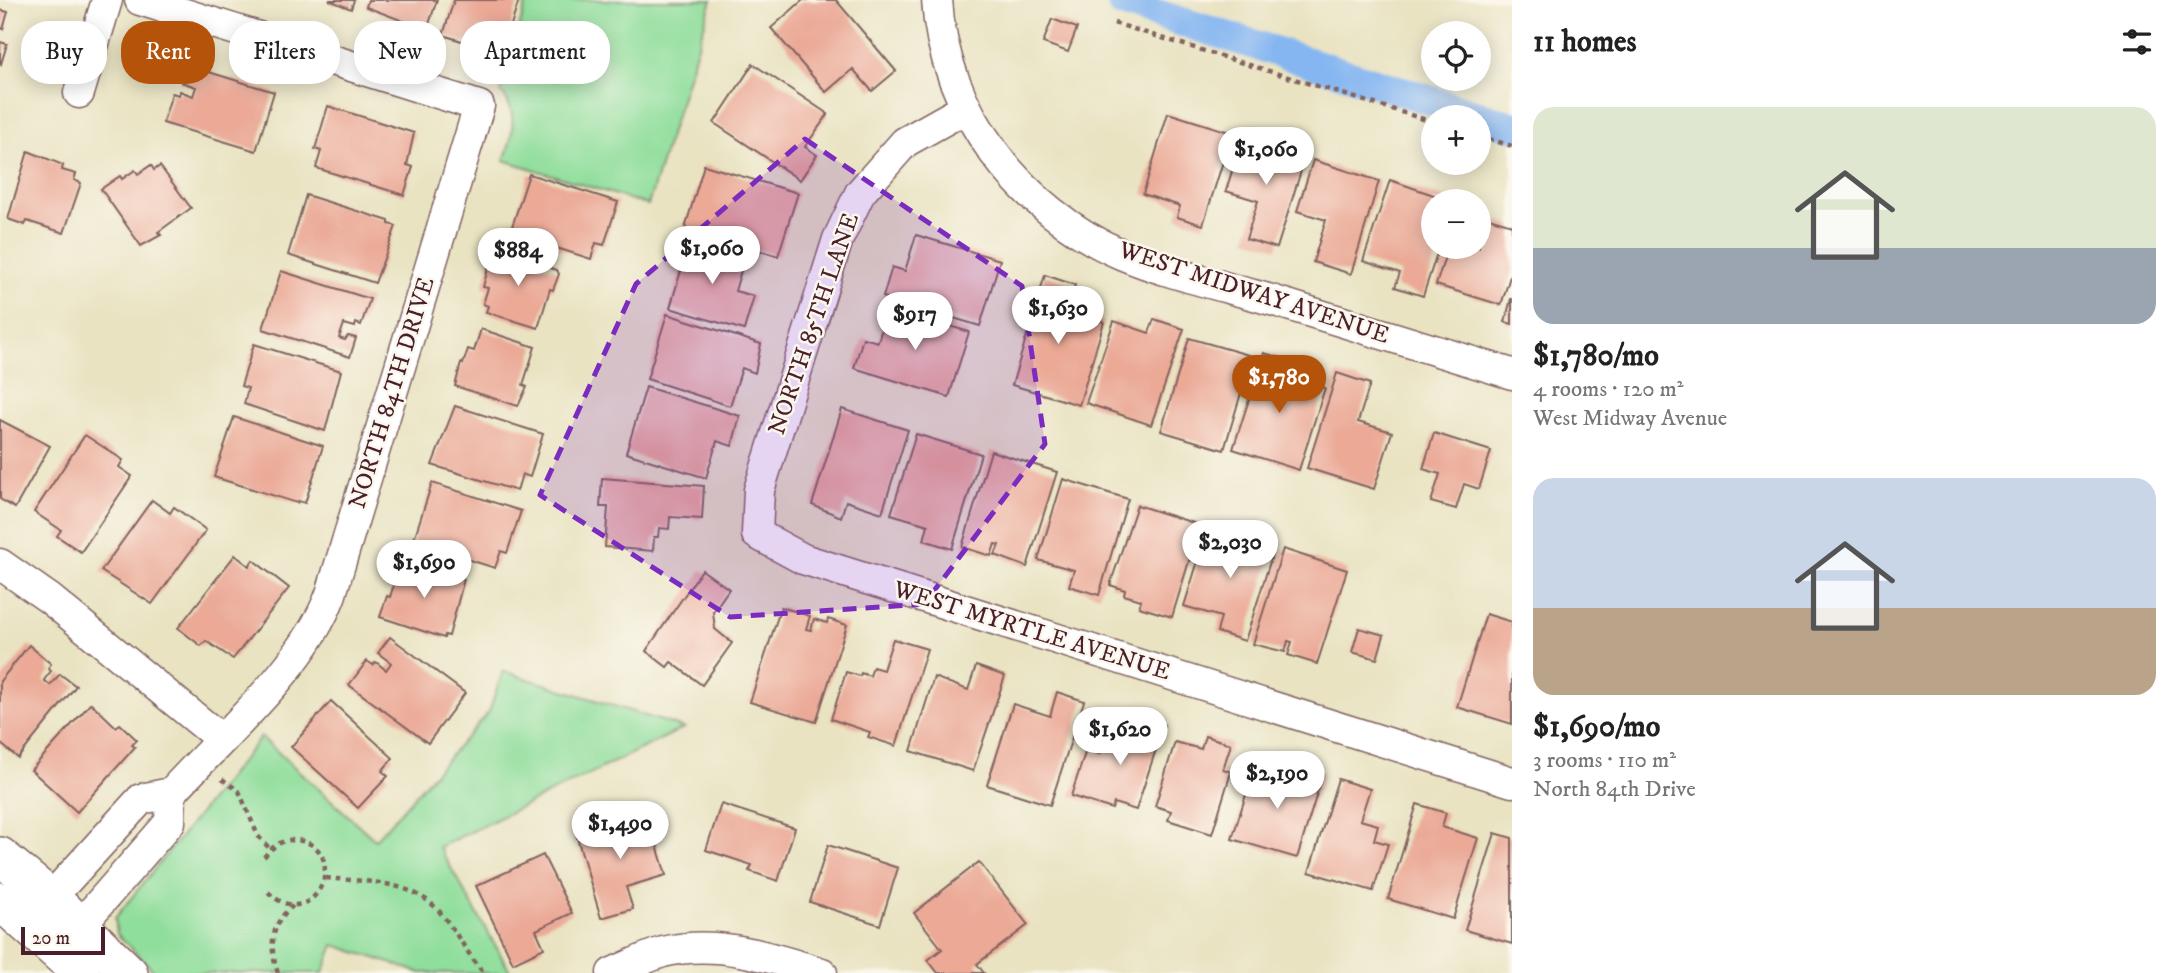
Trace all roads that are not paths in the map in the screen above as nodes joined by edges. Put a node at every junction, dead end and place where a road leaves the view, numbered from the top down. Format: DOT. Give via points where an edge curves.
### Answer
graph roads {
  1 [pos="107,0"];
  2 [pos="140,0"];
  3 [pos="937,0"];
  4 [pos="79,93"];
  5 [pos="964,109"];
  6 [pos="1512,374"];
  7 [pos="757,534"];
  8 [pos="0,564"];
  9 [pos="221,739"];
  10 [pos="1512,782"];
  11 [pos="171,793"];
  12 [pos="0,856"];
  13 [pos="26,907"];
  14 [pos="74,950"];
  15 [pos="129,973"];
  16 [pos="612,973"];
  17 [pos="822,973"];
  1 -- 4 [label="street"];
  2 -- 9 [label="street, NORTH 84TH DRIVE" via="479,106 323,615 294,659"];
  3 -- 5 [label="street" via="951,72"];
  5 -- 6 [label="street, WEST MIDWAY AVENUE" via="999,161 1058,217 1120,254"];
  5 -- 7 [label="street, NORTH 85TH LANE" via="905,142 880,166 854,204 838,239 759,490"];
  7 -- 10 [label="street, WEST MYRTLE AVENUE" via="803,559"];
  8 -- 9 [label="street" via="50,599"];
  9 -- 11 [label="street, NORTH 84TH DRIVE"];
  11 -- 13 [label="street" via="141,799"];
  11 -- 14 [label="street" via="170,822"];
  12 -- 13 [label="street"];
  13 -- 14 [label="street"];
  14 -- 15 [label="street"];
  16 -- 17 [label="street" via="662,952 713,946"];
}
